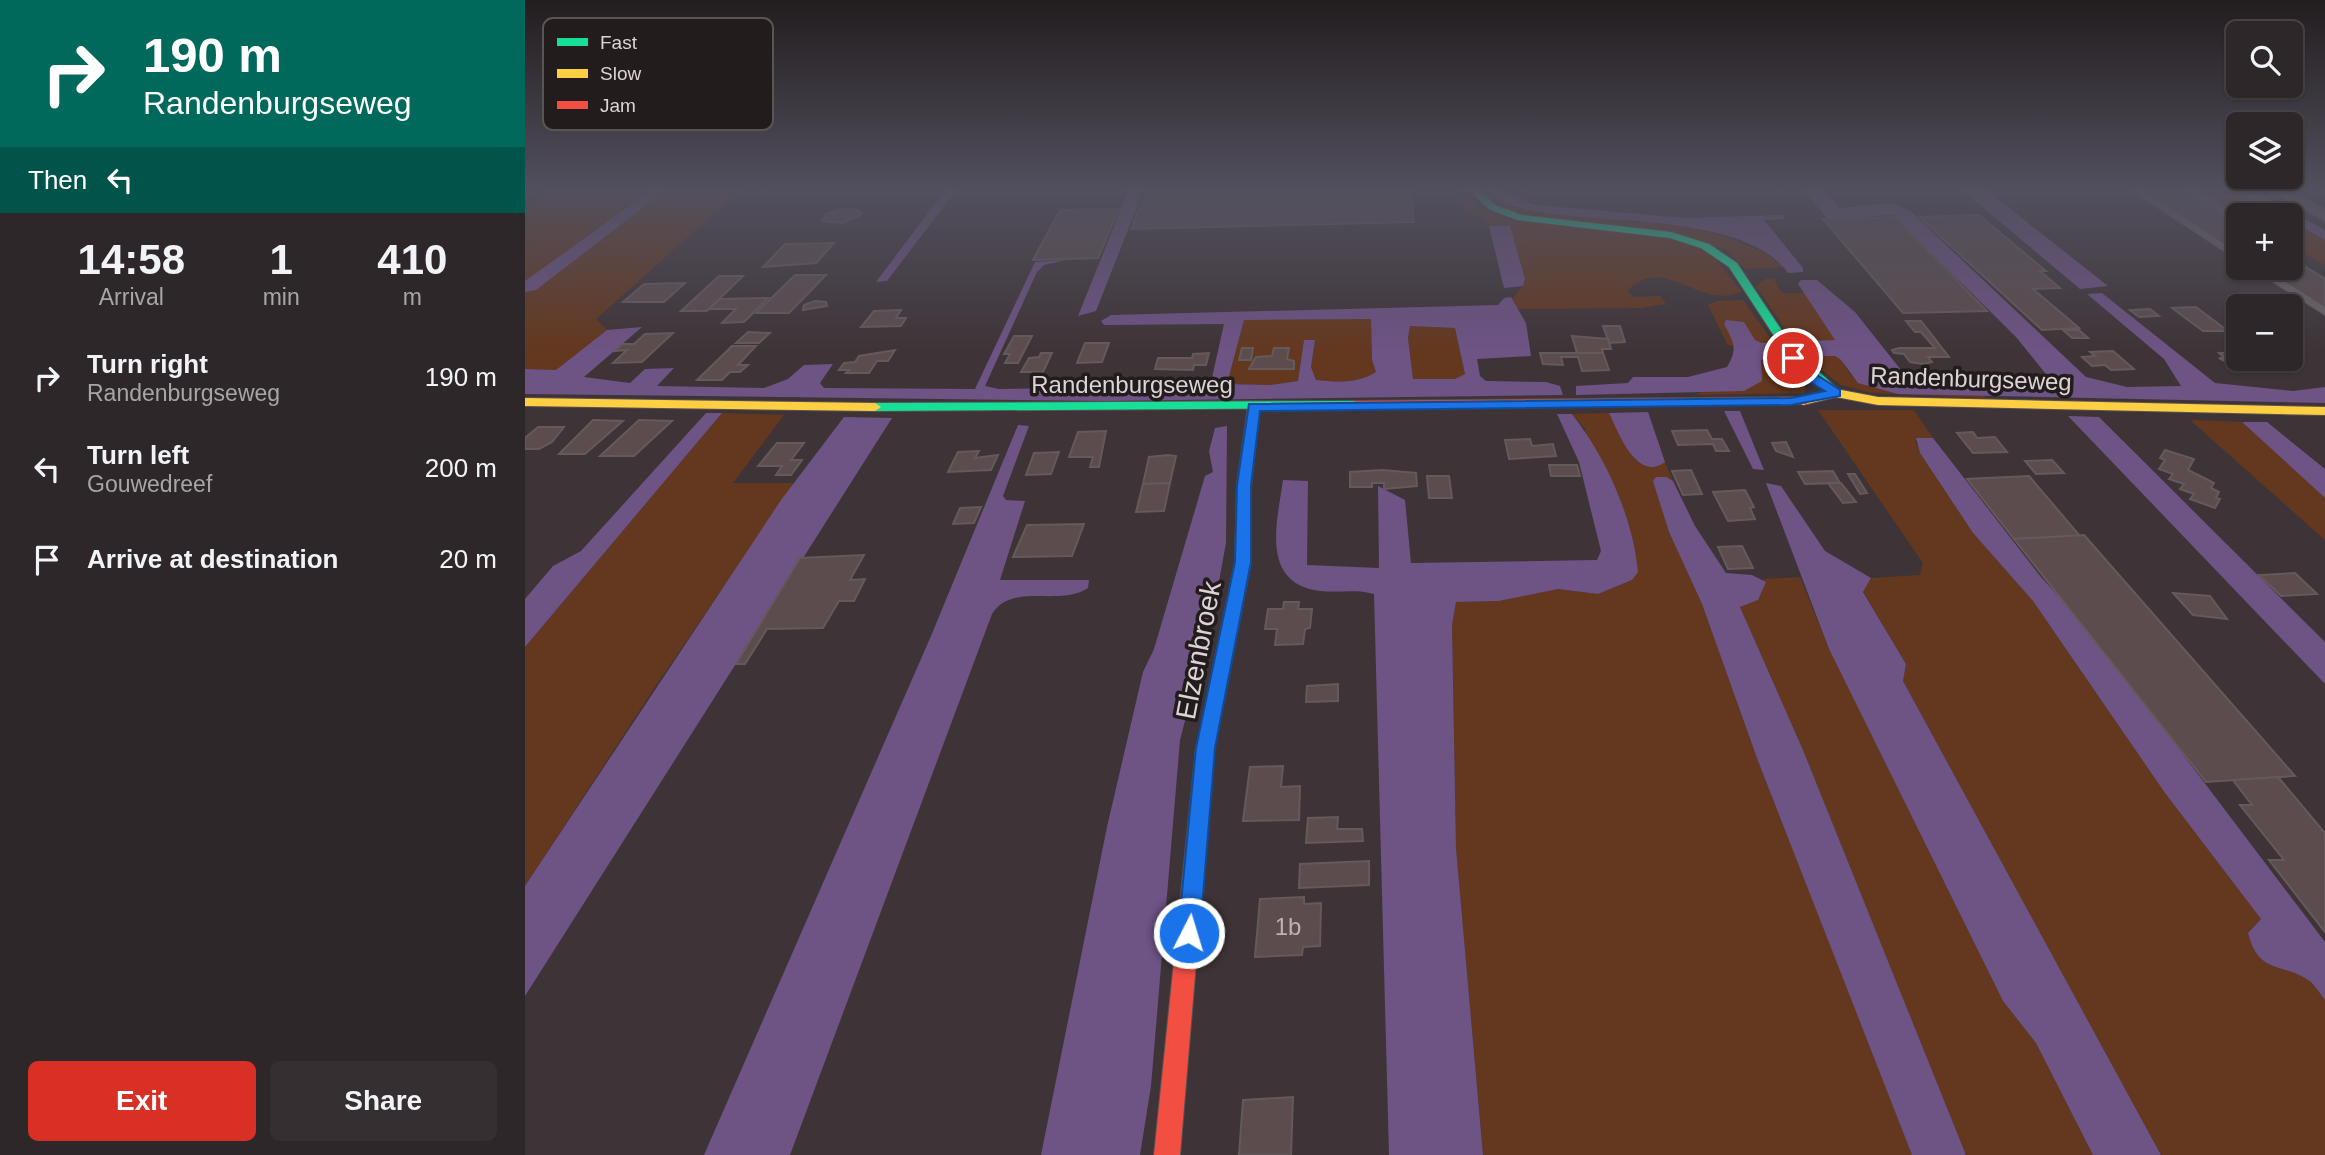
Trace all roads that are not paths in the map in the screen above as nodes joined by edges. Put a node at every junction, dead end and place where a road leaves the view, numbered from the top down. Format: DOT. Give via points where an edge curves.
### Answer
graph roads {
  1 [pos="1702,243"];
  2 [pos="2275,280"];
  3 [pos="2325,312"];
  4 [pos="1836,393"];
  5 [pos="525,402"];
  6 [pos="1254,407"];
  7 [pos="2325,411"];
  8 [pos="1167,1155"];
  1 -- 4 [label="street" via="1733,265 1793,358"];
  2 -- 3 [label="lane"];
  4 -- 6 [label="street, Randenburgseweg" via="1791,402"];
  4 -- 7 [label="street, Randenburgseweg" via="1878,401"];
  5 -- 6 [label="street, Randenburgseweg"];
  6 -- 8 [label="street, Elzenbroek" via="1244,485 1243,562 1205,748"];
}
